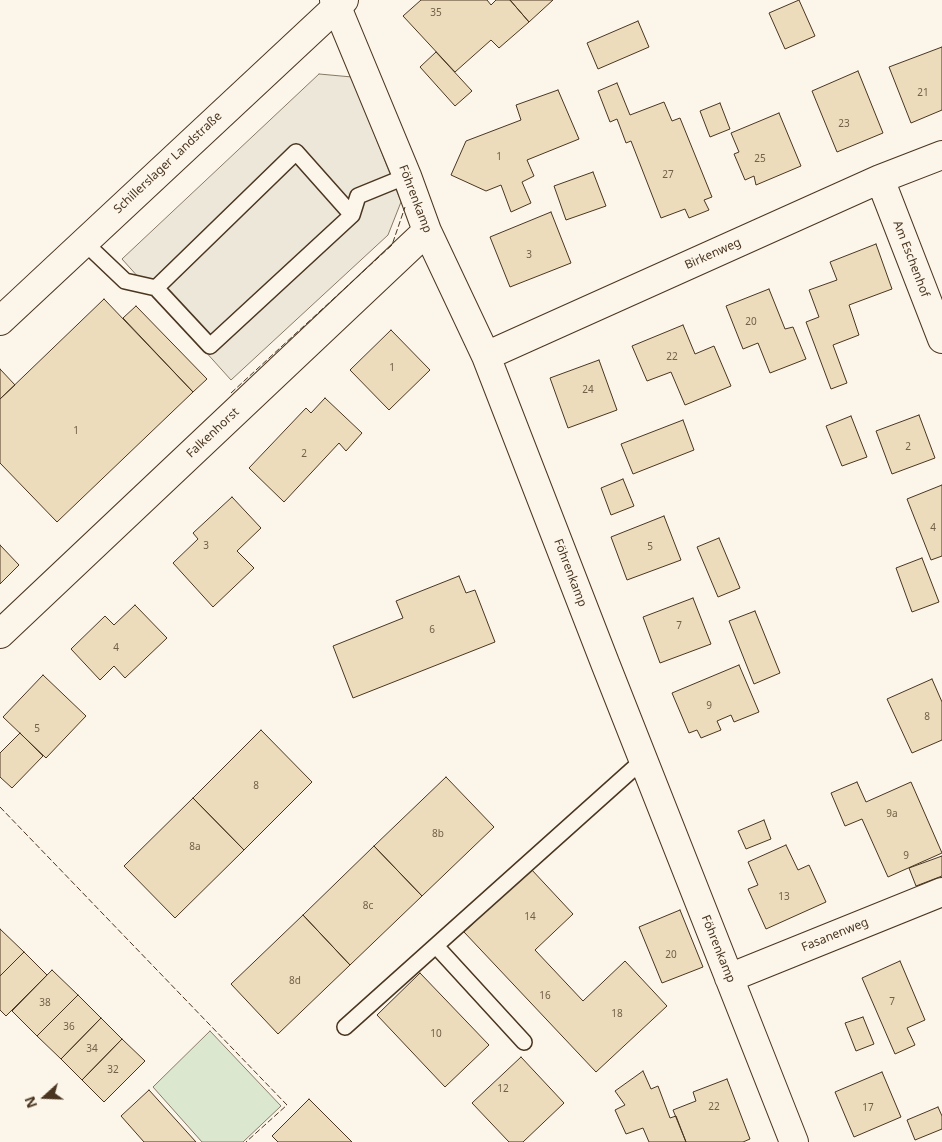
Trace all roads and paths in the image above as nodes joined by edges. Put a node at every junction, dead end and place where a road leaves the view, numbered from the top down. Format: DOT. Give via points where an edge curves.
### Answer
graph roads {
  1 [pos="338,2"];
  2 [pos="942,155"];
  3 [pos="407,176"];
  4 [pos="880,179"];
  5 [pos="352,216"];
  6 [pos="427,232"];
  7 [pos="83,242"];
  8 [pos="156,288"];
  9 [pos="0,321"];
  10 [pos="942,339"];
  11 [pos="486,356"];
  12 [pos="0,634"];
  13 [pos="643,760"];
  14 [pos="942,892"];
  15 [pos="436,946"];
  16 [pos="729,978"];
  17 [pos="345,1027"];
  18 [pos="524,1042"];
  19 [pos="794,1142"];
  1 -- 3 [label="street, Föhrenkamp"];
  1 -- 7 [label="street, Schillerslager Landstraße"];
  2 -- 4 [label="street, Birkenweg"];
  3 -- 5 [label="lane" via="358,196"];
  3 -- 6 [label="street, Föhrenkamp"];
  4 -- 10 [label="street, Am Eschenhof"];
  4 -- 11 [label="street, Birkenweg"];
  5 -- 8 [label="lane" via="210,346"];
  5 -- 8 [label="lane" via="296,152"];
  6 -- 11 [label="street, Föhrenkamp"];
  6 -- 12 [label="street, Falkenhorst"];
  7 -- 8 [label="lane" via="125,281"];
  7 -- 9 [label="street, Schillerslager Landstraße"];
  11 -- 13 [label="street, Föhrenkamp"];
  13 -- 15 [label="lane"];
  13 -- 16 [label="street, Föhrenkamp"];
  14 -- 16 [label="street, Fasanenweg"];
  15 -- 17 [label="lane"];
  15 -- 18 [label="lane"];
  16 -- 19 [label="street, Föhrenkamp"];
}
